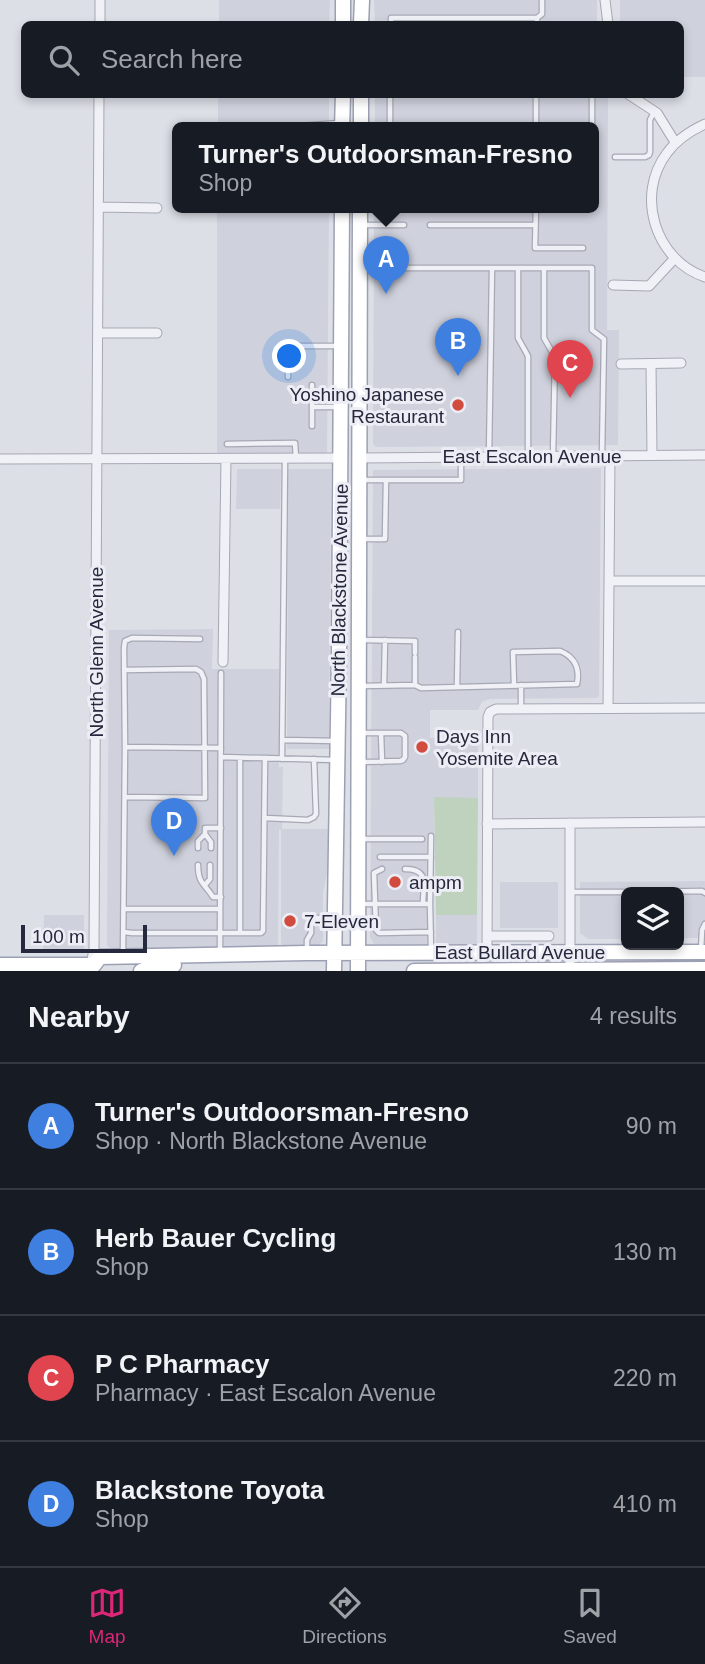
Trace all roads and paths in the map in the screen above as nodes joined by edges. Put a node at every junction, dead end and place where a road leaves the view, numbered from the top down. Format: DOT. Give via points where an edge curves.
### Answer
graph roads {
  1 [pos="100,0"];
  2 [pos="343,0"];
  3 [pos="362,0"];
  4 [pos="542,0"];
  5 [pos="605,0"];
  6 [pos="537,18"];
  7 [pos="100,21"];
  8 [pos="343,21"];
  9 [pos="361,21"];
  10 [pos="391,21"];
  11 [pos="514,21"];
  12 [pos="608,21"];
  13 [pos="99,98"];
  14 [pos="343,98"];
  15 [pos="361,98"];
  16 [pos="390,98"];
  17 [pos="536,98"];
  18 [pos="592,98"];
  19 [pos="634,98"];
  20 [pos="655,112"];
  21 [pos="342,122"];
  22 [pos="361,122"];
  23 [pos="390,122"];
  24 [pos="536,122"];
  25 [pos="592,122"];
  26 [pos="705,124"];
  27 [pos="676,142"];
  28 [pos="615,157"];
  29 [pos="99,208"];
  30 [pos="157,208"];
  31 [pos="342,213"];
  32 [pos="360,213"];
  33 [pos="536,213"];
  34 [pos="360,225"];
  35 [pos="404,225"];
  36 [pos="430,225"];
  37 [pos="535,225"];
  38 [pos="583,248"];
  39 [pos="674,258"];
  40 [pos="492,268"];
  41 [pos="518,268"];
  42 [pos="544,268"];
  43 [pos="360,270"];
  44 [pos="705,277"];
  45 [pos="613,285"];
  46 [pos="98,333"];
  47 [pos="157,333"];
  48 [pos="342,346"];
  49 [pos="681,363"];
  50 [pos="621,364"];
  51 [pos="651,364"];
  52 [pos="288,377"];
  53 [pos="312,385"];
  54 [pos="312,407"];
  55 [pos="341,407"];
  56 [pos="312,426"];
  57 [pos="227,444"];
  58 [pos="652,455"];
  59 [pos="705,455"];
  60 [pos="489,456"];
  61 [pos="528,456"];
  62 [pos="553,456"];
  63 [pos="606,456"];
  64 [pos="461,457"];
  65 [pos="285,458"];
  66 [pos="296,458"];
  67 [pos="341,458"];
  68 [pos="359,458"];
  69 [pos="0,459"];
  70 [pos="97,459"];
  71 [pos="226,459"];
  72 [pos="386,480"];
  73 [pos="359,481"];
  74 [pos="358,538"];
  75 [pos="705,580"];
  76 [pos="610,581"];
  77 [pos="458,632"];
  78 [pos="200,639"];
  79 [pos="358,640"];
  80 [pos="385,640"];
  81 [pos="223,662"];
  82 [pos="124,670"];
  83 [pos="221,673"];
  84 [pos="415,685"];
  85 [pos="514,685"];
  86 [pos="521,685"];
  87 [pos="358,686"];
  88 [pos="384,686"];
  89 [pos="457,687"];
  90 [pos="608,708"];
  91 [pos="705,708"];
  92 [pos="521,709"];
  93 [pos="358,733"];
  94 [pos="381,733"];
  95 [pos="282,740"];
  96 [pos="338,741"];
  97 [pos="125,747"];
  98 [pos="205,748"];
  99 [pos="221,748"];
  100 [pos="221,757"];
  101 [pos="240,758"];
  102 [pos="265,758"];
  103 [pos="282,759"];
  104 [pos="314,759"];
  105 [pos="337,760"];
  106 [pos="359,762"];
  107 [pos="382,762"];
  108 [pos="125,797"];
  109 [pos="265,818"];
  110 [pos="705,822"];
  111 [pos="570,823"];
  112 [pos="487,824"];
  113 [pos="221,828"];
  114 [pos="205,831"];
  115 [pos="430,836"];
  116 [pos="359,839"];
  117 [pos="422,839"];
  118 [pos="198,848"];
  119 [pos="211,848"];
  120 [pos="380,857"];
  121 [pos="430,857"];
  122 [pos="198,865"];
  123 [pos="210,865"];
  124 [pos="382,869"];
  125 [pos="405,869"];
  126 [pos="205,885"];
  127 [pos="684,891"];
  128 [pos="570,892"];
  129 [pos="621,892"];
  130 [pos="705,893"];
  131 [pos="221,897"];
  132 [pos="358,904"];
  133 [pos="375,904"];
  134 [pos="423,904"];
  135 [pos="430,904"];
  136 [pos="124,909"];
  137 [pos="220,909"];
  138 [pos="336,918"];
  139 [pos="705,924"];
  140 [pos="388,925"];
  141 [pos="399,925"];
  142 [pos="411,925"];
  143 [pos="124,932"];
  144 [pos="220,932"];
  145 [pos="240,932"];
  146 [pos="388,932"];
  147 [pos="399,932"];
  148 [pos="411,932"];
  149 [pos="430,932"];
  150 [pos="487,936"];
  151 [pos="549,936"];
  152 [pos="621,950"];
  153 [pos="661,950"];
  154 [pos="430,952"];
  155 [pos="570,952"];
  156 [pos="703,952"];
  157 [pos="307,953"];
  158 [pos="335,953"];
  159 [pos="358,953"];
  160 [pos="487,953"];
  161 [pos="220,954"];
  162 [pos="123,957"];
  163 [pos="0,965"];
  164 [pos="93,968"];
  165 [pos="699,970"];
  166 [pos="141,971"];
  167 [pos="334,971"];
  168 [pos="358,971"];
  169 [pos="414,971"];
  170 [pos="444,971"];
  171 [pos="570,971"];
  1 -- 7 [label="street"];
  2 -- 8 [label="main road"];
  3 -- 9 [label="main road"];
  4 -- 6 [label="lane" via="542,14"];
  5 -- 12 [label="street"];
  6 -- 11 [label="lane"];
  10 -- 11 [label="lane"];
  13 -- 29 [label="street, North Glenn Avenue"];
  14 -- 21 [label="main road"];
  15 -- 22 [label="main road"];
  16 -- 23 [label="lane"];
  17 -- 24 [label="lane"];
  18 -- 25 [label="lane"];
  19 -- 20 [label="street"];
  20 -- 27 [label="street"];
  20 -- 28 [label="lane" via="650,120 649,155"];
  26 -- 27 [label="street"];
  27 -- 39 [label="street" via="657,169 651,200 657,231"];
  29 -- 30 [label="street"];
  29 -- 46 [label="street, North Glenn Avenue"];
  31 -- 48 [label="main road, North Blackstone Avenue"];
  32 -- 34 [label="main road, North Blackstone Avenue"];
  33 -- 37 [label="lane"];
  34 -- 35 [label="lane"];
  34 -- 43 [label="main road, North Blackstone Avenue"];
  36 -- 37 [label="lane"];
  37 -- 38 [label="lane" via="535,248"];
  39 -- 44 [label="street"];
  39 -- 45 [label="street" via="649,286"];
  40 -- 41 [label="lane"];
  40 -- 43 [label="lane"];
  40 -- 60 [label="lane"];
  41 -- 42 [label="lane"];
  41 -- 61 [label="lane" via="518,338 528,356"];
  42 -- 62 [label="lane" via="544,338 555,357"];
  42 -- 63 [label="lane" via="592,268 592,330 604,339"];
  43 -- 68 [label="main road, North Blackstone Avenue"];
  46 -- 47 [label="street"];
  46 -- 70 [label="street, North Glenn Avenue"];
  48 -- 52 [label="lane" via="288,345"];
  48 -- 55 [label="main road, North Blackstone Avenue"];
  49 -- 51 [label="street"];
  50 -- 51 [label="street"];
  51 -- 58 [label="street"];
  53 -- 54 [label="lane"];
  54 -- 55 [label="lane"];
  54 -- 56 [label="lane"];
  55 -- 67 [label="main road, North Blackstone Avenue"];
  55 -- 68 [label="main road" via="349,415 350,449"];
  57 -- 66 [label="lane" via="295,443"];
  58 -- 59 [label="street, East Escalon Avenue"];
  58 -- 63 [label="street, East Escalon Avenue"];
  60 -- 61 [label="street, East Escalon Avenue"];
  60 -- 64 [label="street, East Escalon Avenue"];
  61 -- 62 [label="street, East Escalon Avenue"];
  62 -- 63 [label="street, East Escalon Avenue"];
  63 -- 76 [label="street"];
  64 -- 68 [label="street, East Escalon Avenue"];
  64 -- 72 [label="lane" via="461,480"];
  65 -- 66 [label="street"];
  65 -- 71 [label="street"];
  65 -- 95 [label="lane"];
  66 -- 67 [label="street"];
  67 -- 74 [label="main road" via="350,471 350,514"];
  67 -- 96 [label="main road, North Blackstone Avenue"];
  68 -- 73 [label="main road, North Blackstone Avenue"];
  69 -- 70 [label="street"];
  70 -- 71 [label="street"];
  70 -- 164 [label="street, North Glenn Avenue"];
  71 -- 81 [label="street"];
  72 -- 73 [label="lane"];
  72 -- 74 [label="lane" via="385,539"];
  73 -- 74 [label="main road, North Blackstone Avenue"];
  74 -- 79 [label="main road, North Blackstone Avenue"];
  75 -- 76 [label="street"];
  76 -- 90 [label="street"];
  77 -- 89 [label="lane"];
  78 -- 82 [label="lane" via="132,638 125,641"];
  79 -- 80 [label="lane"];
  79 -- 87 [label="main road, North Blackstone Avenue"];
  80 -- 84 [label="lane" via="415,641"];
  80 -- 88 [label="lane"];
  82 -- 97 [label="lane"];
  82 -- 98 [label="lane" via="201,672"];
  83 -- 99 [label="lane"];
  84 -- 88 [label="lane"];
  84 -- 89 [label="lane"];
  85 -- 86 [label="lane"];
  85 -- 86 [label="lane" via="513,652 560,651 577,667 577,684"];
  85 -- 89 [label="lane"];
  86 -- 92 [label="lane"];
  87 -- 88 [label="lane"];
  87 -- 93 [label="main road, North Blackstone Avenue"];
  90 -- 91 [label="street"];
  90 -- 92 [label="street"];
  92 -- 112 [label="street" via="496,709 488,717"];
  93 -- 94 [label="lane"];
  93 -- 106 [label="main road, North Blackstone Avenue"];
  94 -- 107 [label="lane"];
  94 -- 107 [label="lane" via="405,736 403,760"];
  95 -- 96 [label="lane"];
  95 -- 103 [label="lane"];
  96 -- 105 [label="main road, North Blackstone Avenue"];
  97 -- 98 [label="lane"];
  97 -- 108 [label="lane"];
  98 -- 99 [label="lane"];
  98 -- 108 [label="lane" via="205,798"];
  99 -- 100 [label="lane"];
  100 -- 101 [label="lane"];
  100 -- 113 [label="lane"];
  101 -- 102 [label="lane"];
  101 -- 145 [label="lane"];
  102 -- 103 [label="lane"];
  102 -- 109 [label="lane"];
  103 -- 104 [label="lane"];
  104 -- 105 [label="lane"];
  104 -- 109 [label="lane" via="314,817"];
  105 -- 138 [label="main road, North Blackstone Avenue"];
  106 -- 107 [label="lane"];
  106 -- 116 [label="main road, North Blackstone Avenue"];
  108 -- 136 [label="lane"];
  109 -- 145 [label="lane" via="265,927 261,933"];
  110 -- 111 [label="street"];
  111 -- 112 [label="street"];
  111 -- 128 [label="street"];
  112 -- 150 [label="street"];
  113 -- 114 [label="lane"];
  113 -- 131 [label="lane"];
  114 -- 118 [label="lane"];
  114 -- 119 [label="lane"];
  115 -- 121 [label="lane"];
  116 -- 117 [label="lane"];
  116 -- 132 [label="main road, North Blackstone Avenue"];
  120 -- 121 [label="lane"];
  121 -- 135 [label="lane"];
  122 -- 126 [label="lane" via="198,877"];
  123 -- 126 [label="lane"];
  124 -- 133 [label="lane" via="374,873"];
  125 -- 134 [label="lane" via="424,876"];
  126 -- 131 [label="lane" via="213,897"];
  127 -- 130 [label="lane"];
  128 -- 129 [label="lane"];
  128 -- 155 [label="street"];
  131 -- 137 [label="lane"];
  132 -- 133 [label="lane"];
  132 -- 159 [label="main road, North Blackstone Avenue"];
  133 -- 134 [label="lane"];
  133 -- 146 [label="lane" via="376,930"];
  134 -- 135 [label="lane"];
  135 -- 149 [label="lane"];
  136 -- 137 [label="lane"];
  136 -- 143 [label="lane"];
  137 -- 144 [label="lane"];
  138 -- 157 [label="lane" via="311,918"];
  138 -- 158 [label="main road, North Blackstone Avenue"];
  139 -- 156 [label="lane"];
  140 -- 146 [label="lane"];
  141 -- 147 [label="lane"];
  142 -- 148 [label="lane"];
  143 -- 144 [label="lane"];
  143 -- 162 [label="lane"];
  144 -- 145 [label="lane"];
  144 -- 161 [label="lane"];
  146 -- 147 [label="lane"];
  147 -- 148 [label="lane"];
  148 -- 149 [label="lane"];
  149 -- 154 [label="lane"];
  150 -- 151 [label="street"];
  150 -- 160 [label="street"];
  152 -- 155 [label="main road, East Bullard Avenue"];
  153 -- 156 [label="main road, East Bullard Avenue"];
  154 -- 159 [label="main road, East Bullard Avenue"];
  154 -- 160 [label="main road, East Bullard Avenue"];
  155 -- 160 [label="main road, East Bullard Avenue"];
  155 -- 171 [label="street"];
  157 -- 158 [label="main road, East Bullard Avenue"];
  157 -- 161 [label="main road, East Bullard Avenue"];
  158 -- 159 [label="main road, East Bullard Avenue"];
  158 -- 167 [label="main road, North Blackstone Avenue"];
  159 -- 168 [label="main road, North Blackstone Avenue"];
  161 -- 162 [label="main road, East Bullard Avenue"];
  161 -- 166 [label="main road" via="208,963 157,965"];
  162 -- 164 [label="main road, East Bullard Avenue" via="100,957"];
  163 -- 164 [label="main road"];
  165 -- 171 [label="main road, East Bullard Avenue"];
  169 -- 170 [label="main road, East Bullard Avenue"];
  170 -- 171 [label="main road, East Bullard Avenue"];
}
